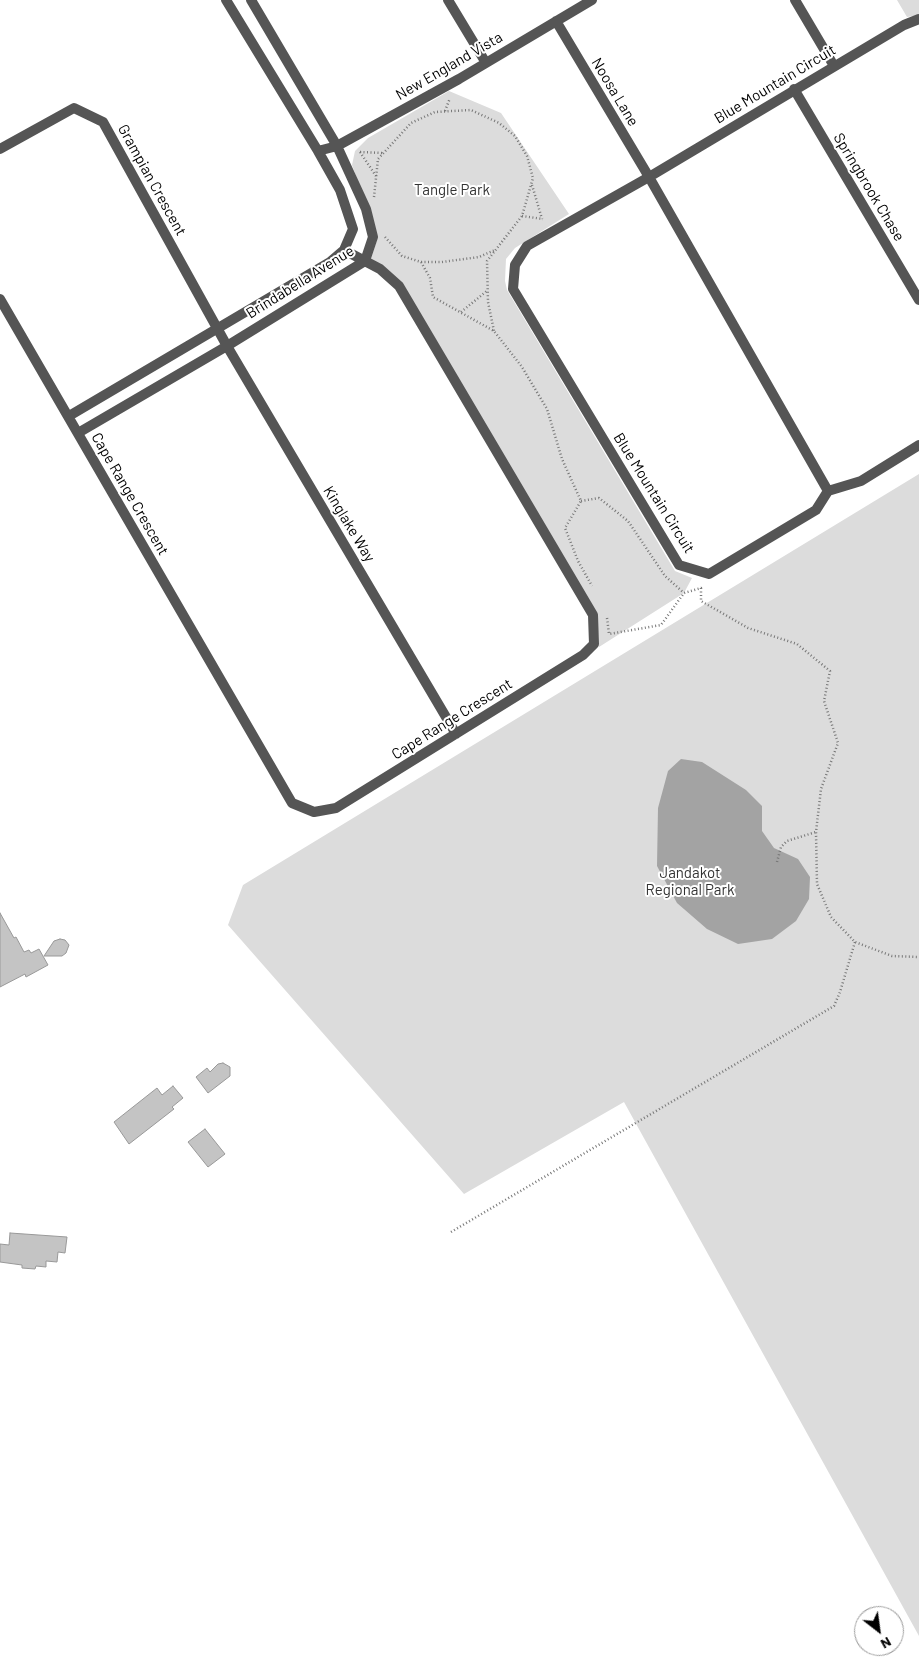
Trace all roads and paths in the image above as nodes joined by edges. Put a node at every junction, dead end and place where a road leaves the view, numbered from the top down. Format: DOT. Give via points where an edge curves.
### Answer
graph roads {
  1 [pos="226,0"];
  2 [pos="251,0"];
  3 [pos="448,0"];
  4 [pos="592,0"];
  5 [pos="796,0"];
  6 [pos="919,19"];
  7 [pos="556,21"];
  8 [pos="486,63"];
  9 [pos="834,66"];
  10 [pos="794,89"];
  11 [pos="451,95"];
  12 [pos="445,111"];
  13 [pos="337,146"];
  14 [pos="0,149"];
  15 [pos="318,151"];
  16 [pos="383,153"];
  17 [pos="648,177"];
  18 [pos="376,178"];
  19 [pos="532,184"];
  20 [pos="374,203"];
  21 [pos="522,216"];
  22 [pos="542,219"];
  23 [pos="548,220"];
  24 [pos="380,232"];
  25 [pos="344,250"];
  26 [pos="496,250"];
  27 [pos="366,261"];
  28 [pos="421,262"];
  29 [pos="488,290"];
  30 [pos="0,300"];
  31 [pos="919,300"];
  32 [pos="461,312"];
  33 [pos="218,328"];
  34 [pos="494,331"];
  35 [pos="227,346"];
  36 [pos="69,416"];
  37 [pos="78,433"];
  38 [pos="919,445"];
  39 [pos="828,491"];
  40 [pos="581,501"];
  41 [pos="684,593"];
  42 [pos="596,594"];
  43 [pos="606,611"];
  44 [pos="456,734"];
  45 [pos="816,832"];
  46 [pos="777,862"];
  47 [pos="855,942"];
  48 [pos="919,956"];
  49 [pos="450,1232"];
  1 -- 15 [label="street, Brindabella Avenue"];
  2 -- 13 [label="street, Brindabella Avenue"];
  3 -- 8 [label="street"];
  4 -- 7 [label="street, New England Vista"];
  5 -- 9 [label="street"];
  6 -- 9 [label="street, Blue Mountain Circuit" via="904,24"];
  7 -- 8 [label="street, New England Vista"];
  7 -- 17 [label="street, Noosa Lane"];
  8 -- 13 [label="street, New England Vista"];
  9 -- 10 [label="street, Blue Mountain Circuit"];
  10 -- 17 [label="street, Blue Mountain Circuit"];
  10 -- 31 [label="street, Springbrook Chase"];
  11 -- 12 [label="path"];
  12 -- 16 [label="path" via="411,123"];
  12 -- 19 [label="path" via="471,110 499,123 515,136 527,156"];
  13 -- 15 [label="street, New England Vista"];
  13 -- 27 [label="street, Brindabella Avenue" via="366,209 373,237"];
  14 -- 33 [label="street, Grampian Crescent" via="74,108 103,122"];
  15 -- 25 [label="street, Brindabella Avenue" via="340,190 353,229"];
  16 -- 18 [label="path" via="378,158"];
  16 -- 18 [label="path" via="358,152"];
  17 -- 39 [label="street"];
  17 -- 39 [label="street, Blue Mountain Circuit" via="527,246 515,265 513,289 679,565 709,574 816,510"];
  18 -- 20 [label="path"];
  19 -- 21 [label="path"];
  19 -- 22 [label="path"];
  21 -- 22 [label="path"];
  21 -- 26 [label="path"];
  22 -- 23 [label="path"];
  24 -- 28 [label="path" via="402,256"];
  25 -- 27 [label="street, Cape Range Crescent"];
  25 -- 33 [label="street, Brindabella Avenue" via="330,262"];
  26 -- 28 [label="path" via="479,257"];
  26 -- 29 [label="path" via="487,260"];
  27 -- 35 [label="street, Brindabella Avenue"];
  27 -- 44 [label="street, Cape Range Crescent" via="399,286 593,615 594,644 583,655"];
  28 -- 32 [label="path" via="430,278 433,297"];
  29 -- 32 [label="path"];
  29 -- 34 [label="path"];
  30 -- 36 [label="street"];
  32 -- 34 [label="path"];
  33 -- 35 [label="street, Kinglake Way"];
  33 -- 36 [label="street, Brindabella Avenue"];
  34 -- 40 [label="path" via="522,367 547,409 562,459"];
  35 -- 37 [label="street, Brindabella Avenue"];
  35 -- 44 [label="street, Kinglake Way"];
  36 -- 37 [label="street, Cape Range Crescent"];
  37 -- 44 [label="street, Cape Range Crescent" via="292,803 314,812 336,808"];
  38 -- 39 [label="street" via="861,480"];
  40 -- 41 [label="path" via="599,498 628,522 665,576"];
  40 -- 42 [label="path" via="565,528"];
  41 -- 43 [label="path" via="661,625 609,634"];
  41 -- 45 [label="path" via="701,588 701,601 748,628 798,644 830,671 824,701 838,743 821,789"];
  45 -- 46 [label="path" via="788,841 781,848"];
  45 -- 47 [label="path" via="817,884 831,916"];
  47 -- 48 [label="path" via="892,956"];
  47 -- 49 [label="path" via="834,1006"];
}
